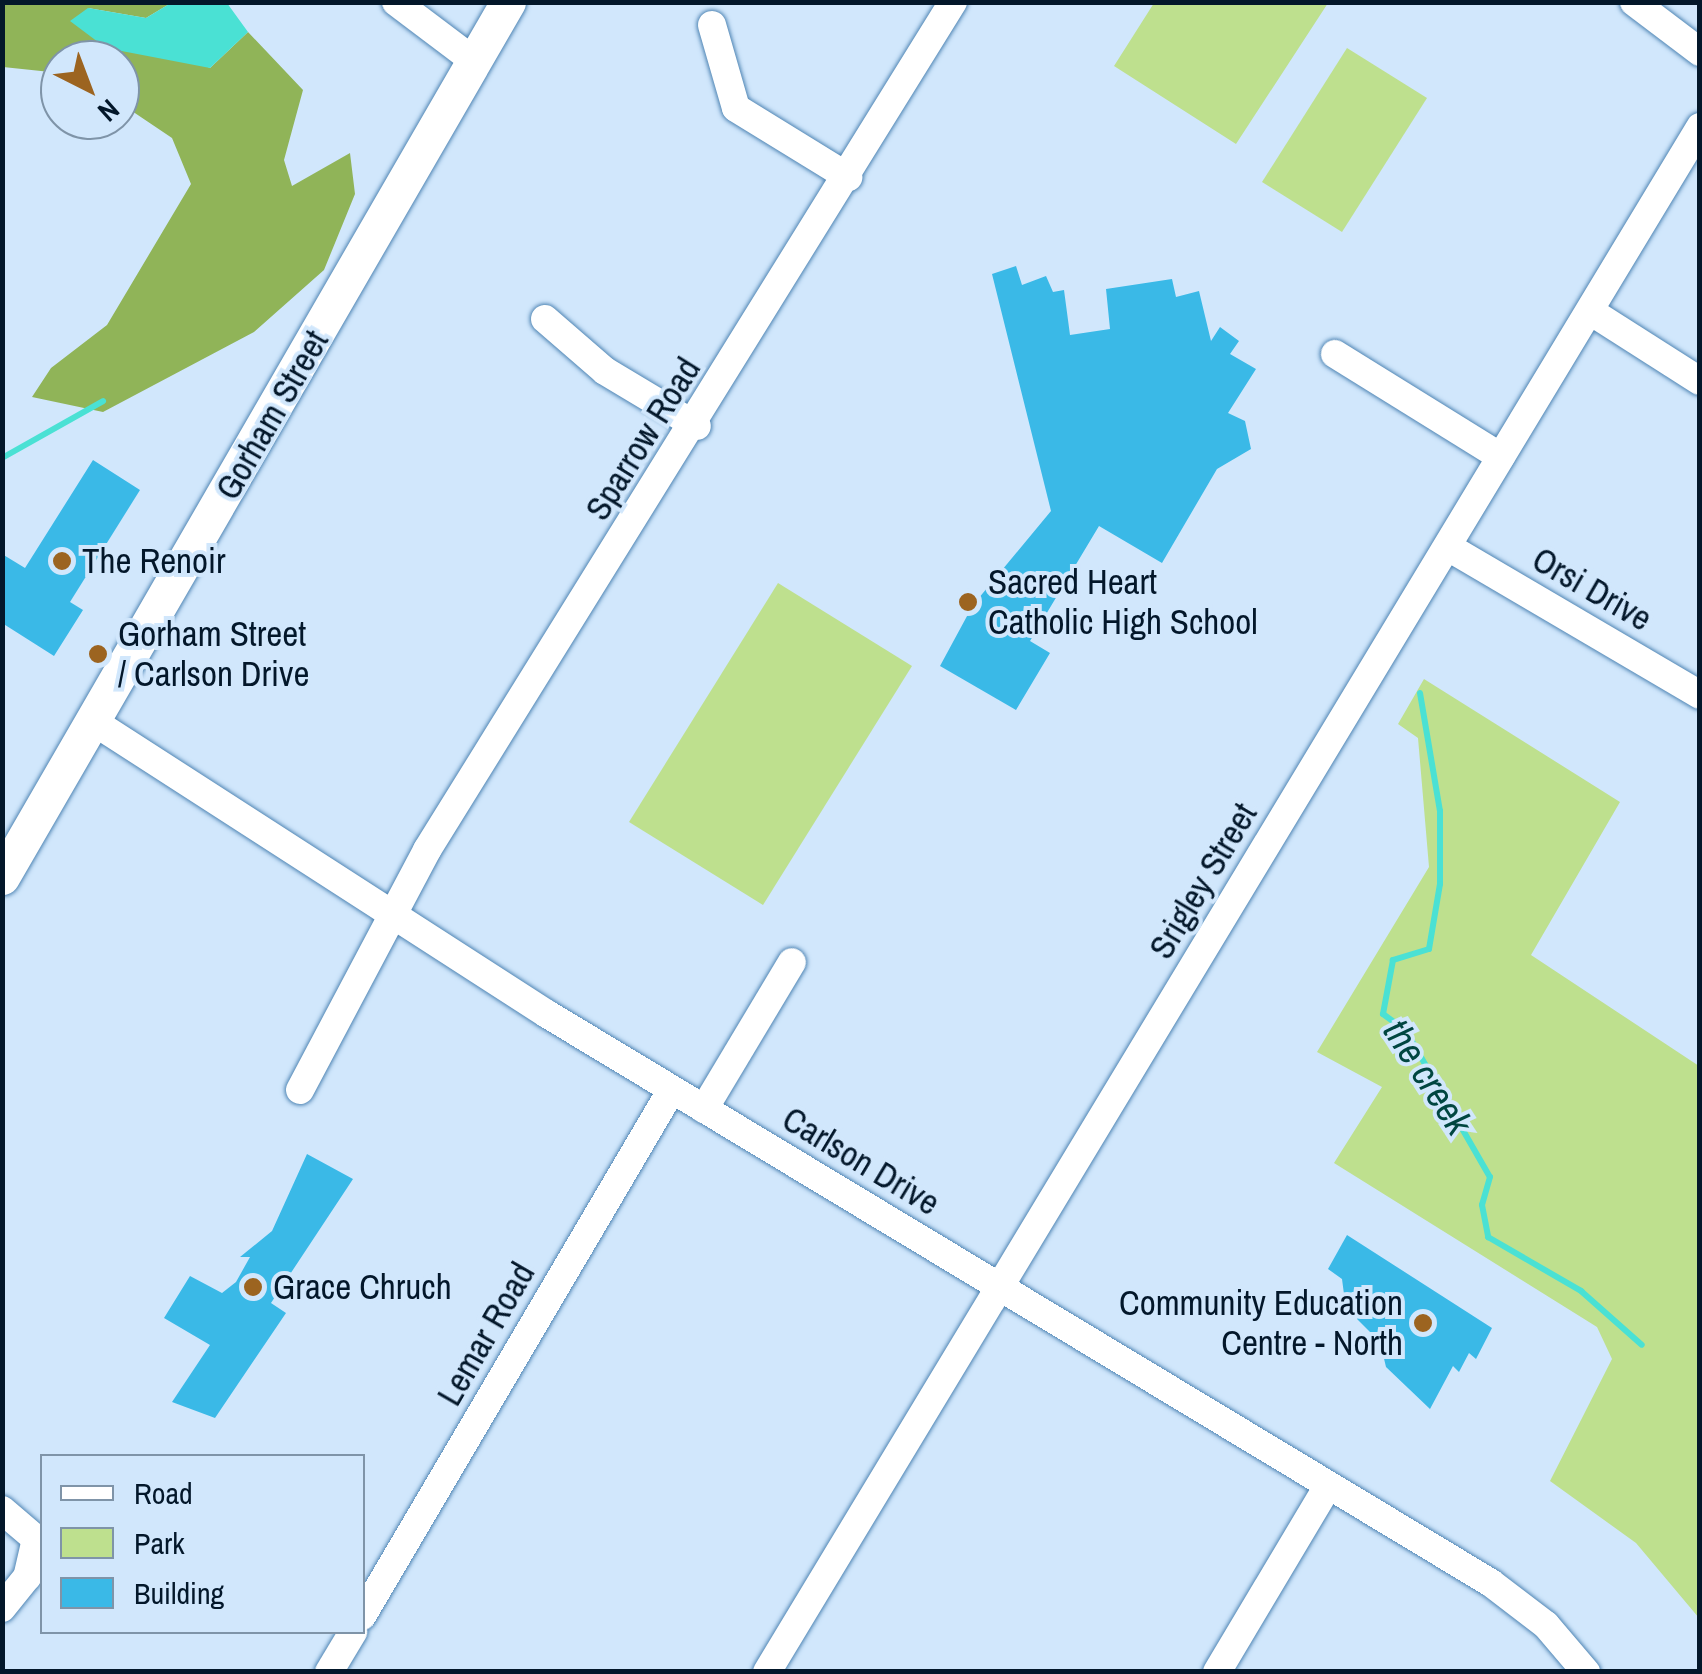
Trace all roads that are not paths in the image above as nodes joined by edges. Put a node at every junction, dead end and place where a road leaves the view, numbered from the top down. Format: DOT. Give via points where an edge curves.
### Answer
graph roads {
  1 [pos="396,2"];
  2 [pos="508,2"];
  3 [pos="954,2"];
  4 [pos="1634,2"];
  5 [pos="712,25"];
  6 [pos="1700,52"];
  7 [pos="473,60"];
  8 [pos="1700,126"];
  9 [pos="848,177"];
  10 [pos="1590,311"];
  11 [pos="545,318"];
  12 [pos="1335,354"];
  13 [pos="1700,381"];
  14 [pos="697,426"];
  15 [pos="1501,457"];
  16 [pos="1448,547"];
  17 [pos="1700,695"];
  18 [pos="91,720"];
  19 [pos="2,878"];
  20 [pos="392,913"];
  21 [pos="792,962"];
  22 [pos="672,1089"];
  23 [pos="300,1090"];
  24 [pos="704,1109"];
  25 [pos="1001,1288"];
  26 [pos="1328,1486"];
  27 [pos="2,1510"];
  28 [pos="2,1608"];
  29 [pos="365,1611"];
  30 [pos="352,1634"];
  31 [pos="329,1672"];
  32 [pos="767,1672"];
  33 [pos="1217,1672"];
  34 [pos="1586,1672"];
  1 -- 7 [label="street"];
  2 -- 7 [label="main road, Gorham Street"];
  3 -- 9 [label="street, Sparrow Road"];
  4 -- 6 [label="street"];
  5 -- 9 [label="street" via="736,108"];
  7 -- 18 [label="main road, Gorham Street"];
  8 -- 10 [label="street, Srigley Street"];
  9 -- 14 [label="street, Sparrow Road"];
  10 -- 13 [label="street"];
  10 -- 15 [label="street, Srigley Street"];
  11 -- 14 [label="street" via="605,371"];
  12 -- 15 [label="street"];
  14 -- 20 [label="street, Sparrow Road"];
  15 -- 16 [label="street, Srigley Street"];
  16 -- 17 [label="street, Orsi Drive"];
  16 -- 25 [label="street, Srigley Street"];
  18 -- 19 [label="main road, Gorham Street"];
  18 -- 20 [label="street, Carlson Drive"];
  20 -- 22 [label="street, Carlson Drive"];
  20 -- 23 [label="street, Sparrow Road"];
  21 -- 24 [label="street"];
  22 -- 24 [label="street, Carlson Drive"];
  22 -- 29 [label="street, Lemar Road"];
  24 -- 25 [label="street, Carlson Drive"];
  25 -- 26 [label="street, Carlson Drive"];
  25 -- 32 [label="street, Srigley Street"];
  26 -- 33 [label="street"];
  26 -- 34 [label="street, Carlson Drive" via="1492,1583"];
  27 -- 28 [label="street" via="36,1539 27,1576"];
  30 -- 31 [label="street"];
}
